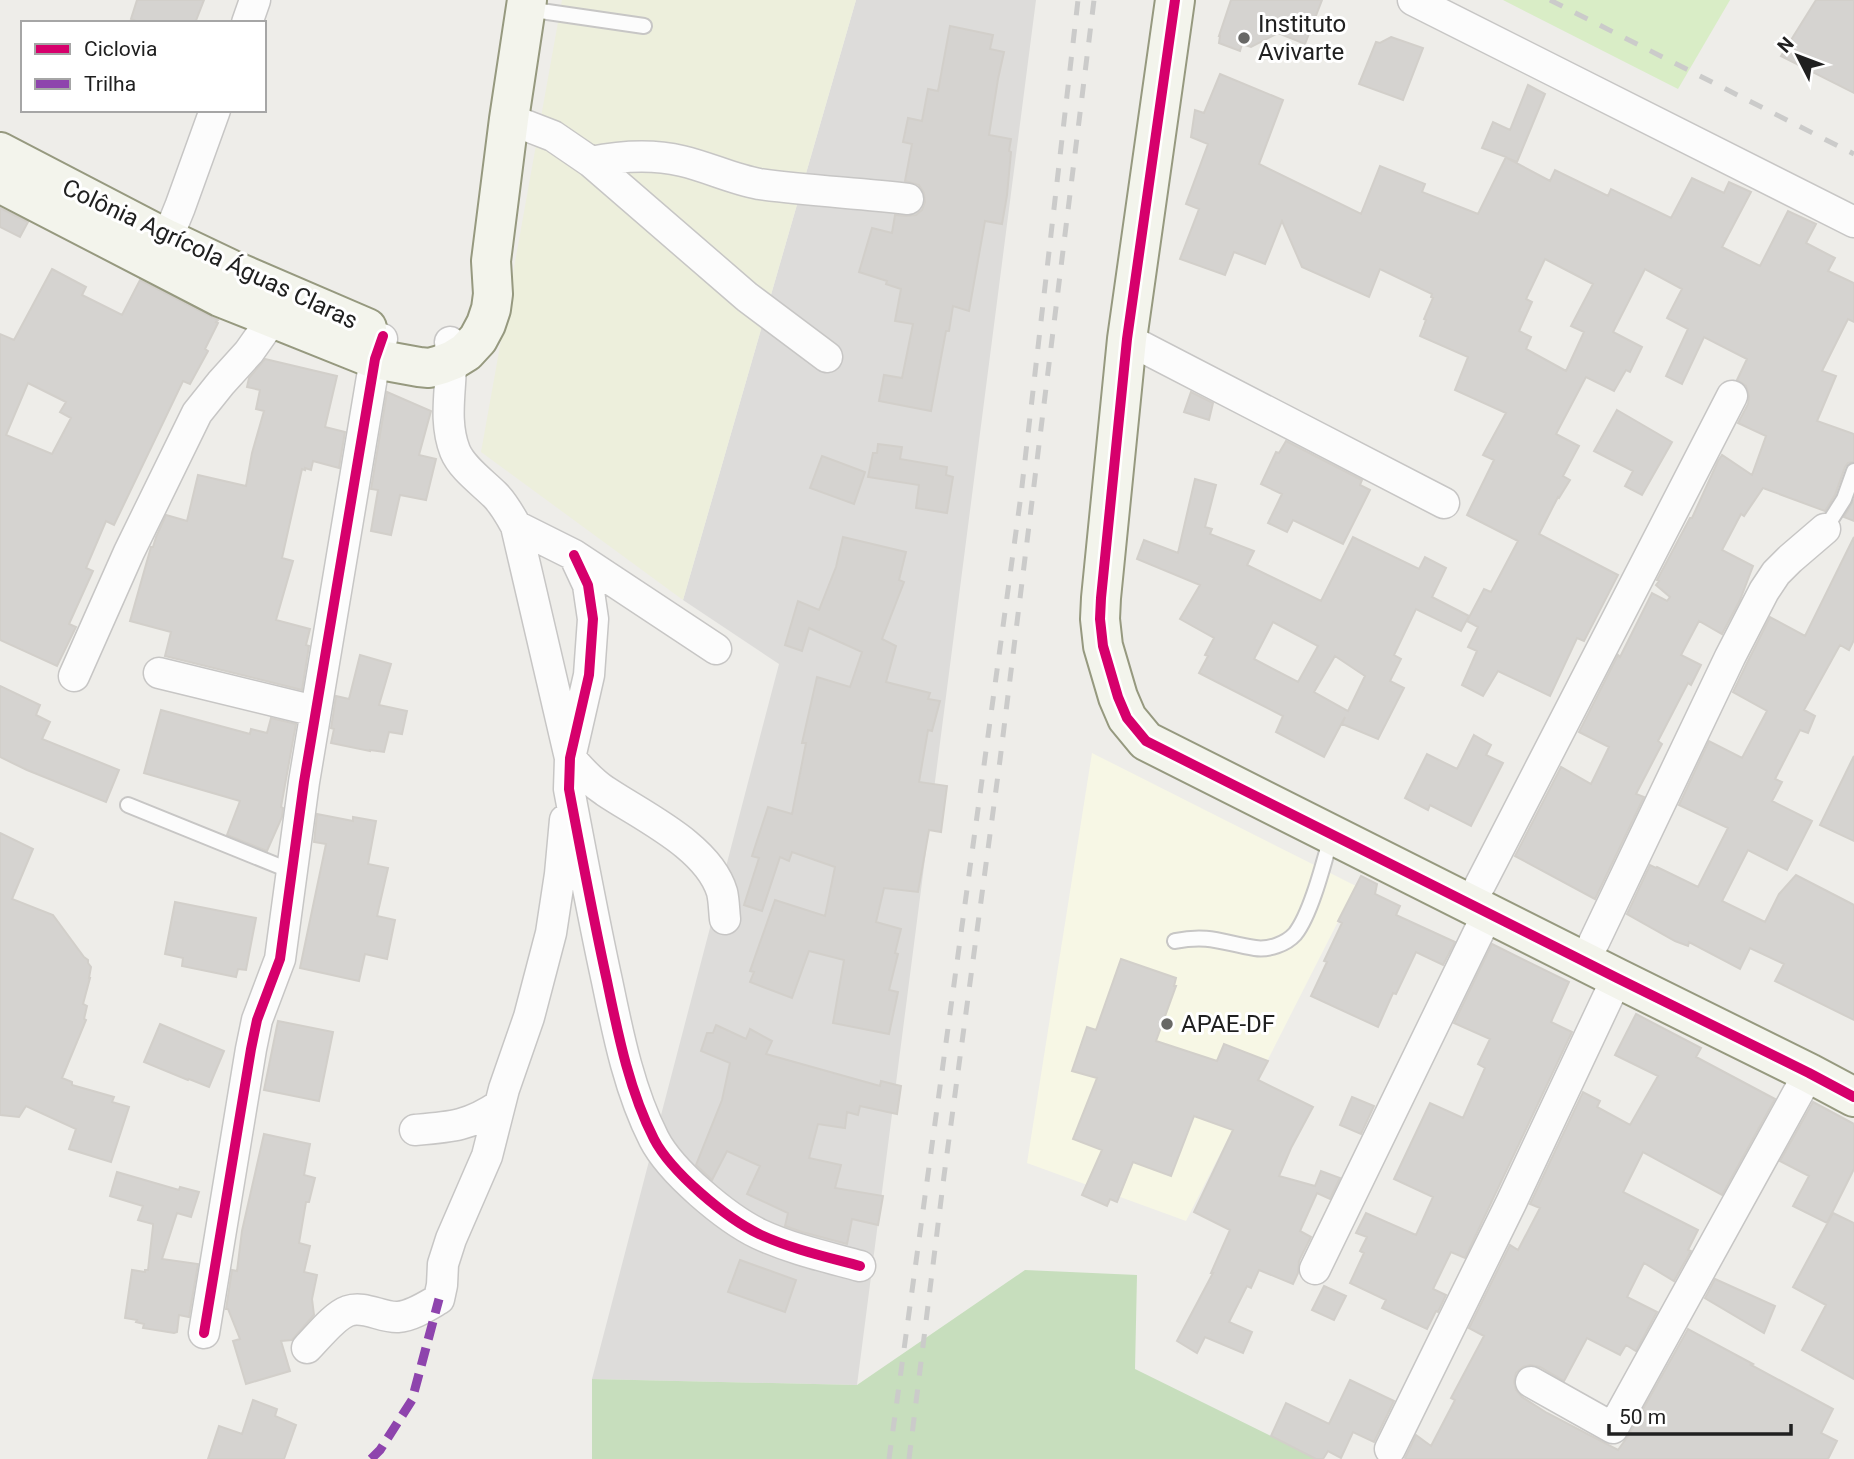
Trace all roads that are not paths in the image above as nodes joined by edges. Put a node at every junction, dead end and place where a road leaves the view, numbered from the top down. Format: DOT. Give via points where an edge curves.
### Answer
graph roads {
  1 [pos="255,0"];
  2 [pos="1175,0"];
  3 [pos="1413,0"];
  4 [pos="527,4"];
  5 [pos="248,21"];
  6 [pos="644,26"];
  7 [pos="214,112"];
  8 [pos="509,119"];
  9 [pos="0,152"];
  10 [pos="591,162"];
  11 [pos="0,183"];
  12 [pos="908,199"];
  13 [pos="1854,222"];
  14 [pos="167,239"];
  15 [pos="273,318"];
  16 [pos="1127,339"];
  17 [pos="379,347"];
  18 [pos="452,351"];
  19 [pos="827,357"];
  20 [pos="1732,396"];
  21 [pos="1854,471"];
  22 [pos="1444,503"];
  23 [pos="516,526"];
  24 [pos="1825,529"];
  25 [pos="574,555"];
  26 [pos="716,649"];
  27 [pos="159,673"];
  28 [pos="1113,675"];
  29 [pos="74,676"];
  30 [pos="315,711"];
  31 [pos="570,758"];
  32 [pos="569,789"];
  33 [pos="128,805"];
  34 [pos="1332,834"];
  35 [pos="291,871"];
  36 [pos="1484,899"];
  37 [pos="725,919"];
  38 [pos="1175,941"];
  39 [pos="1594,942"];
  40 [pos="1617,978"];
  41 [pos="1810,1073"];
  42 [pos="1854,1073"];
  43 [pos="1854,1097"];
  44 [pos="500,1105"];
  45 [pos="415,1130"];
  46 [pos="860,1266"];
  47 [pos="1315,1269"];
  48 [pos="204,1333"];
  49 [pos="307,1348"];
  50 [pos="1531,1382"];
  51 [pos="1390,1449"];
  1 -- 5 [label="street"];
  2 -- 16 [label="street"];
  3 -- 13 [label="street"];
  4 -- 6 [label="lane"];
  4 -- 8 [label="street"];
  7 -- 14 [label="street"];
  8 -- 10 [label="street" via="554,136"];
  8 -- 18 [label="street" via="491,261 493,294 486,324 466,352"];
  9 -- 14 [label="street, Colônia Agrícola Águas Claras"];
  10 -- 12 [label="street" via="664,158 756,183"];
  10 -- 19 [label="street" via="747,297"];
  11 -- 15 [label="street, Colônia Agrícola Águas Claras" via="220,297"];
  14 -- 17 [label="street, Colônia Agrícola Águas Claras"];
  15 -- 17 [label="street, Colônia Agrícola Águas Claras"];
  15 -- 29 [label="street" via="197,413"];
  16 -- 22 [label="street"];
  16 -- 28 [label="street" via="1100,620"];
  17 -- 18 [label="street" via="429,368"];
  17 -- 30 [label="street"];
  18 -- 23 [label="street" via="447,416 455,453 505,507"];
  20 -- 36 [label="street" via="1501,841"];
  21 -- 24 [label="lane" via="1844,499"];
  23 -- 25 [label="street"];
  23 -- 31 [label="street"];
  24 -- 39 [label="street" via="1776,573 1764,591"];
  25 -- 26 [label="street"];
  25 -- 31 [label="street" via="588,585 593,619 589,675"];
  27 -- 30 [label="street"];
  28 -- 34 [label="street" via="1128,718 1146,741"];
  28 -- 36 [label="street" via="1160,724"];
  30 -- 35 [label="street"];
  31 -- 32 [label="street"];
  31 -- 37 [label="street" via="605,791 696,852 722,892"];
  32 -- 44 [label="street" via="551,933"];
  32 -- 46 [label="street" via="628,1071 655,1140 678,1171 737,1221 805,1251"];
  33 -- 35 [label="lane"];
  34 -- 36 [label="street"];
  34 -- 38 [label="lane" via="1304,917 1284,942 1257,949 1211,938"];
  35 -- 48 [label="street" via="279,959 251,1049"];
  36 -- 39 [label="street"];
  36 -- 40 [label="street"];
  36 -- 47 [label="street"];
  39 -- 42 [label="street"];
  40 -- 41 [label="street"];
  40 -- 51 [label="street"];
  41 -- 43 [label="street"];
  41 -- 50 [label="street" via="1614,1428"];
  44 -- 45 [label="street" via="470,1123"];
  44 -- 49 [label="street" via="486,1156 443,1264 439,1299 399,1317 349,1310"];
}
